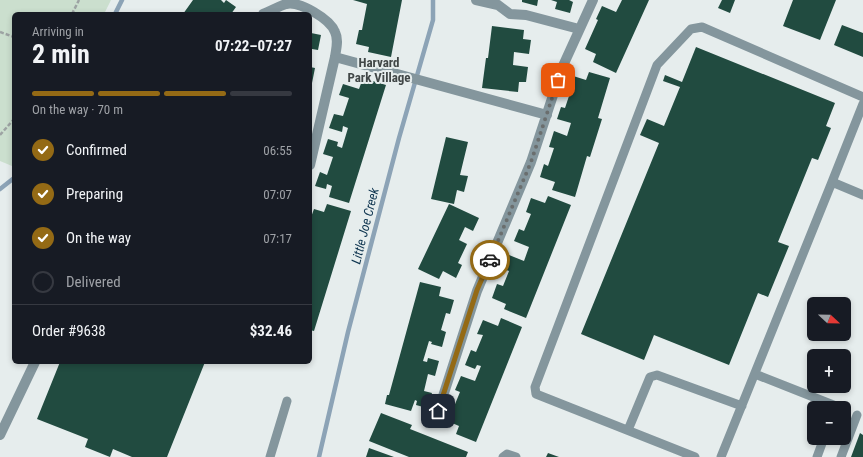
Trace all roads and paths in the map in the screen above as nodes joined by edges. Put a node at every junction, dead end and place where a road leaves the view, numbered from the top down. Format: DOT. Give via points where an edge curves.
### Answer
graph roads {
  1 [pos="79,0"];
  2 [pos="476,0"];
  3 [pos="594,0"];
  4 [pos="288,2"];
  5 [pos="73,12"];
  6 [pos="267,12"];
  7 [pos="579,29"];
  8 [pos="0,32"];
  9 [pos="12,36"];
  10 [pos="335,57"];
  11 [pos="863,96"];
  12 [pos="863,104"];
  13 [pos="547,115"];
  14 [pos="12,121"];
  15 [pos="0,135"];
  16 [pos="312,156"];
  17 [pos="832,182"];
  18 [pos="863,195"];
  19 [pos="34,364"];
  20 [pos="755,374"];
  21 [pos="288,401"];
  22 [pos="822,401"];
  23 [pos="742,406"];
  24 [pos="860,416"];
  25 [pos="435,422"];
  26 [pos="628,430"];
  27 [pos="0,435"];
  28 [pos="821,445"];
  29 [pos="270,457"];
  30 [pos="504,457"];
  31 [pos="516,457"];
  32 [pos="695,457"];
  33 [pos="721,457"];
  34 [pos="817,457"];
  35 [pos="841,457"];
  1 -- 5 [label="path"];
  2 -- 7 [label="street" via="498,5 510,14 526,14"];
  3 -- 7 [label="street"];
  4 -- 6 [label="street"];
  4 -- 10 [label="street" via="304,7 329,23 336,32"];
  7 -- 13 [label="street" via="562,68"];
  8 -- 9 [label="path"];
  10 -- 13 [label="street"];
  10 -- 16 [label="street"];
  11 -- 26 [label="lane" via="702,27 691,29 657,65 535,387 536,394"];
  12 -- 17 [label="lane"];
  13 -- 25 [label="street" via="531,162 477,290"];
  14 -- 15 [label="path"];
  17 -- 18 [label="lane"];
  17 -- 20 [label="lane"];
  19 -- 27 [label="street"];
  20 -- 22 [label="lane"];
  20 -- 23 [label="lane"];
  21 -- 29 [label="lane"];
  23 -- 26 [label="lane" via="657,374 650,377"];
  23 -- 33 [label="lane"];
  24 -- 35 [label="lane"];
  26 -- 32 [label="lane"];
  28 -- 34 [label="lane"];
  30 -- 31 [label="lane" via="507,454"];
}
